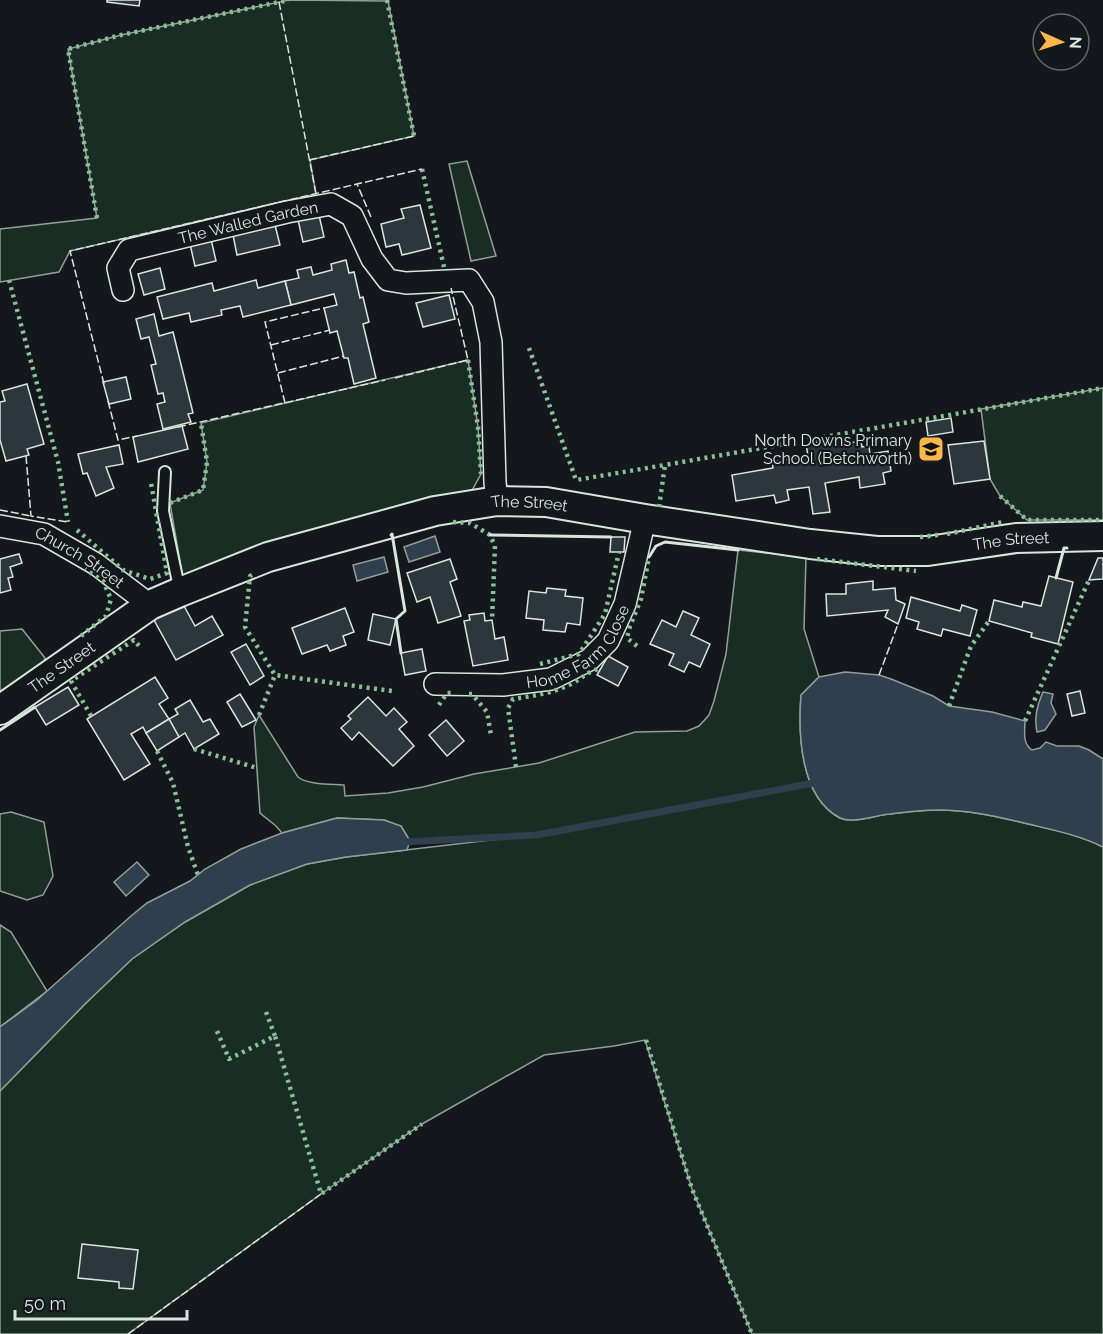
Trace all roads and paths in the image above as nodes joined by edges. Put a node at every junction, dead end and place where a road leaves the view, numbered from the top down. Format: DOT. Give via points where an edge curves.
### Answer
graph roads {
  1 [pos="123,290"];
  2 [pos="165,471"];
  3 [pos="497,501"];
  4 [pos="645,519"];
  5 [pos="0,526"];
  6 [pos="1103,536"];
  7 [pos="180,592"];
  8 [pos="150,605"];
  9 [pos="435,684"];
  10 [pos="0,710"];
  1 -- 3 [label="street, The Walled Garden" via="118,268 129,250 331,204 352,216 372,259 388,280 469,280 483,303 491,342"];
  2 -- 7 [label="lane" via="163,511"];
  3 -- 4 [label="street, The Street" via="546,502"];
  3 -- 7 [label="street, The Street" via="435,511 268,556"];
  4 -- 6 [label="street, The Street" via="877,551 928,551 1016,538"];
  4 -- 9 [label="street, Home Farm Close" via="625,604 608,641 589,660 551,679 503,685"];
  5 -- 8 [label="street, Church Street" via="44,534 96,564"];
  7 -- 8 [label="street, The Street"];
  8 -- 10 [label="street, The Street"];
}
